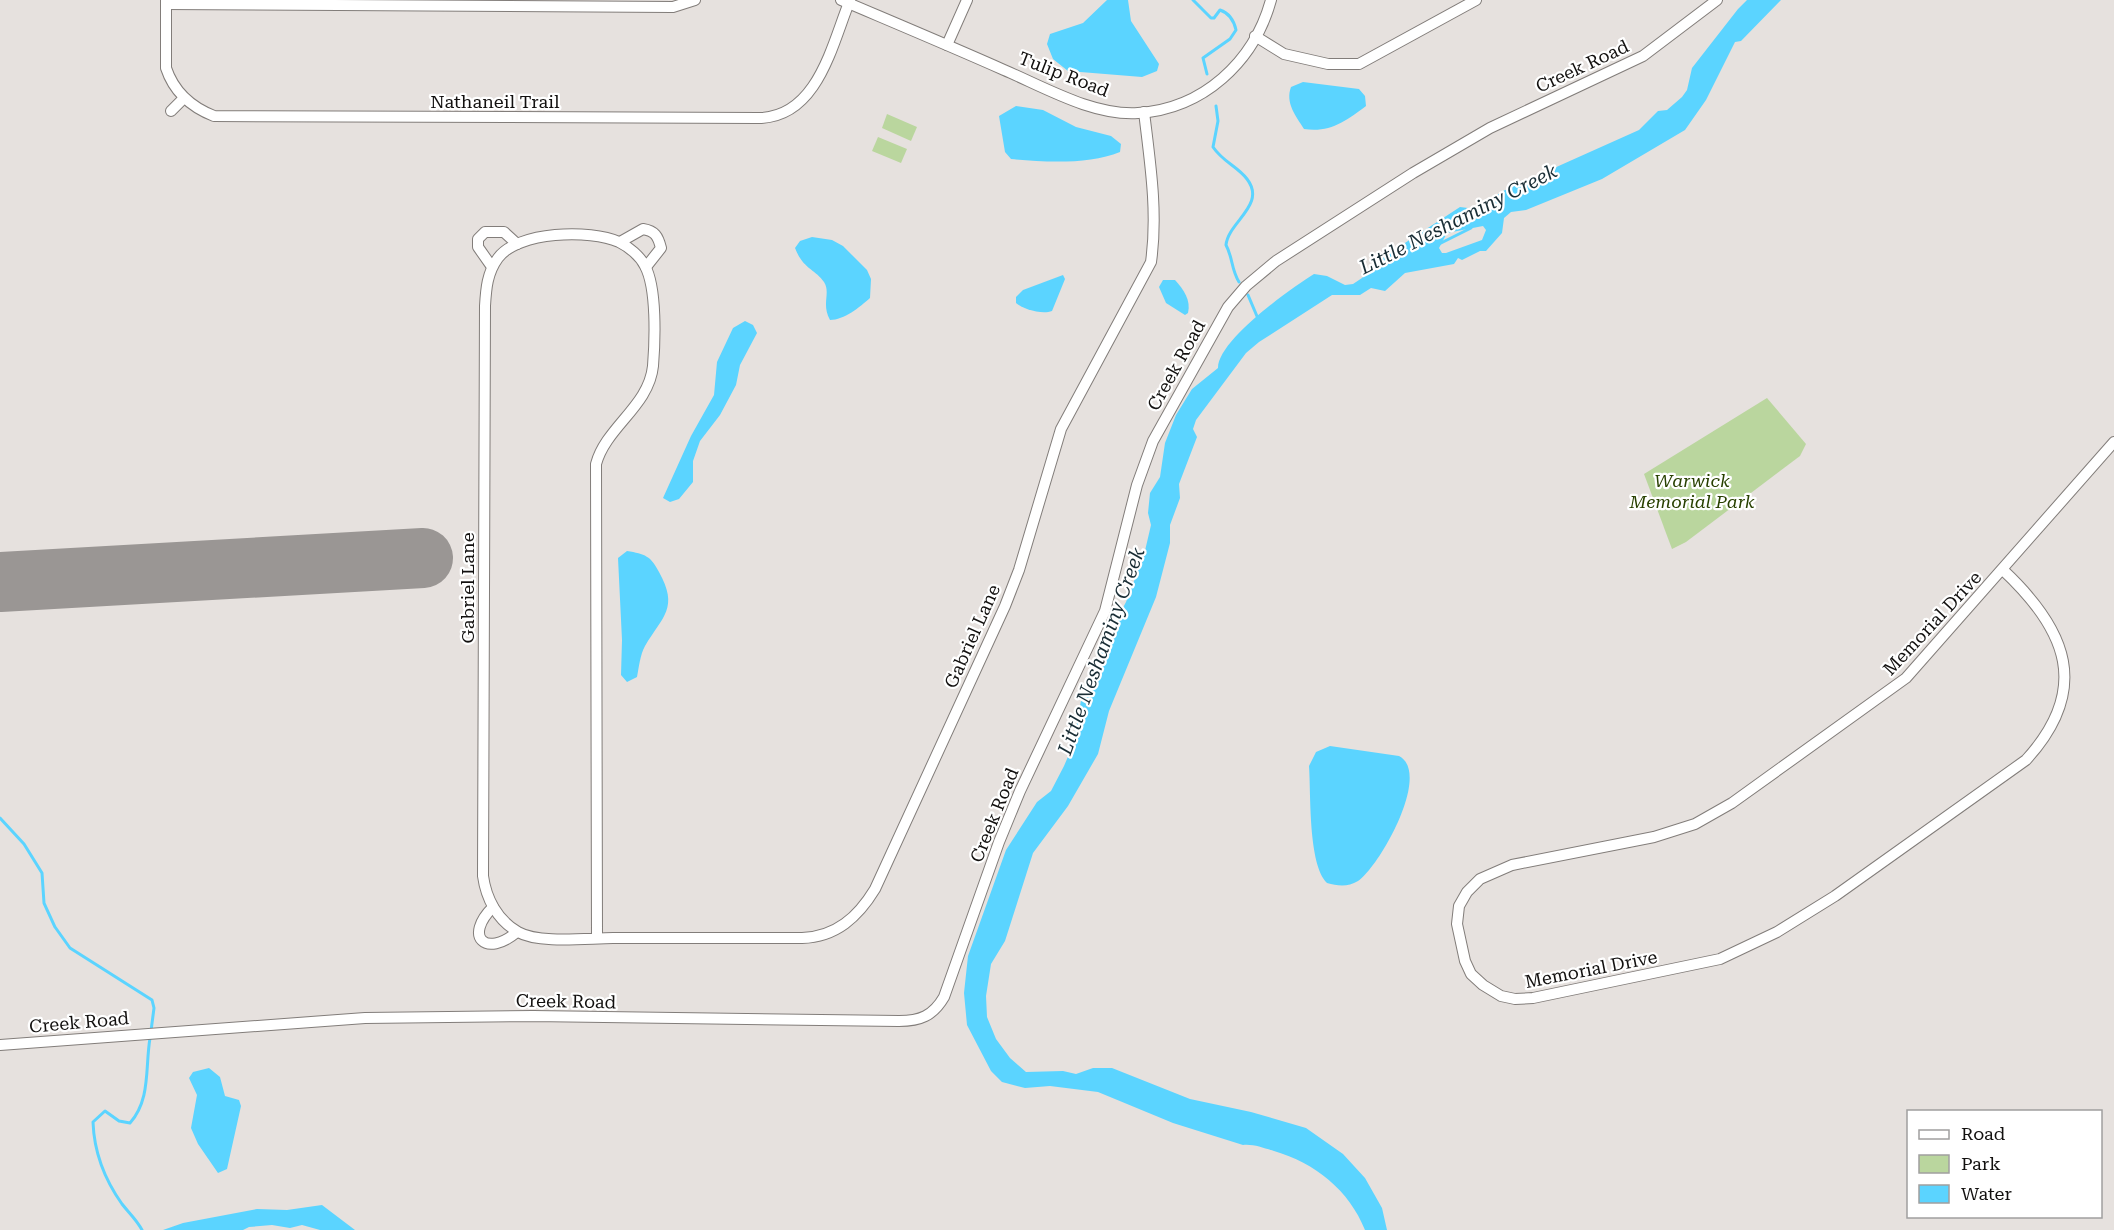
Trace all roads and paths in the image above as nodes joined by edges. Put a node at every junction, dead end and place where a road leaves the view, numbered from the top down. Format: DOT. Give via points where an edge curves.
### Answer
graph roads {
  1 [pos="695,0"];
  2 [pos="967,0"];
  3 [pos="1271,0"];
  4 [pos="1476,0"];
  5 [pos="1717,0"];
  6 [pos="846,1"];
  7 [pos="166,2"];
  8 [pos="1255,36"];
  9 [pos="947,45"];
  10 [pos="184,98"];
  11 [pos="171,111"];
  12 [pos="1144,112"];
  13 [pos="620,242"];
  14 [pos="517,244"];
  15 [pos="492,267"];
  16 [pos="646,267"];
  17 [pos="2114,442"];
  18 [pos="2003,570"];
  19 [pos="493,907"];
  20 [pos="517,932"];
  21 [pos="597,938"];
  22 [pos="0,1045"];
  1 -- 7 [label="street" via="673,7"];
  2 -- 9 [label="street"];
  3 -- 8 [label="street, Tulip Road"];
  4 -- 8 [label="street" via="1359,64 1328,64 1284,54"];
  5 -- 22 [label="street, Creek Road" via="1643,56 1475,136 1413,173 1276,261 1228,307 1154,441 1137,485 1112,588 1095,636 1020,791 944,997 928,1015 906,1021 365,1018"];
  6 -- 9 [label="street, Tulip Road"];
  6 -- 10 [label="street, Nathaneil Trail" via="819,77 807,97 785,112 767,118 222,117 200,111"];
  7 -- 10 [label="street, Nathaneil Trail" via="166,68"];
  8 -- 12 [label="street, Tulip Road" via="1240,62 1212,89 1181,103"];
  9 -- 12 [label="street, Tulip Road" via="1093,106"];
  10 -- 11 [label="street"];
  12 -- 21 [label="street, Gabriel Lane" via="1155,211 1151,262 1061,429 1005,606 875,889 861,911 818,937"];
  13 -- 14 [label="street" via="602,237 549,236"];
  13 -- 16 [label="street"];
  13 -- 16 [label="street" via="642,229 652,231 661,248"];
  14 -- 15 [label="street" via="498,257"];
  14 -- 15 [label="street" via="504,232 484,232 478,247"];
  15 -- 19 [label="street, Gabriel Lane" via="485,306 483,876"];
  16 -- 21 [label="street" via="653,300 650,380 604,444 596,464"];
  17 -- 18 [label="street, Memorial Drive"];
  18 -- 18 [label="street, Memorial Drive" via="1906,678 1732,803 1695,824 1654,837 1512,865 1480,879 1459,906 1457,924 1471,974 1501,996 1533,998 1720,959 1777,932 1835,896 2026,760 2046,738 2060,711 2064,681 2061,649 2045,616"];
  19 -- 20 [label="street, Gabriel Lane"];
  19 -- 20 [label="street" via="479,924 481,940 499,945"];
  20 -- 21 [label="street, Gabriel Lane" via="530,937"];
}
